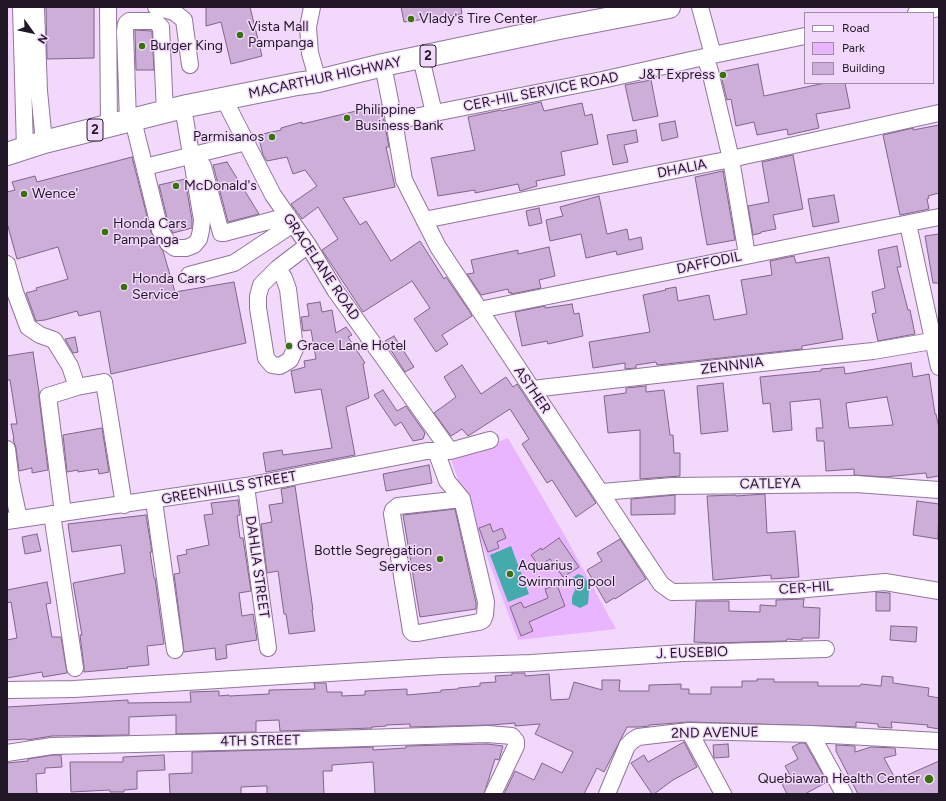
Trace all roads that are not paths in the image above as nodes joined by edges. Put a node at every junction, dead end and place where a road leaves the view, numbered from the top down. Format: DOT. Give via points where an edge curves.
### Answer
graph roads {
  1 [pos="21,7"];
  2 [pos="36,7"];
  3 [pos="108,7"];
  4 [pos="156,7"];
  5 [pos="312,7"];
  6 [pos="669,7"];
  7 [pos="700,7"];
  8 [pos="939,8"];
  9 [pos="921,12"];
  10 [pos="804,36"];
  11 [pos="709,56"];
  12 [pos="421,58"];
  13 [pos="190,65"];
  14 [pos="383,65"];
  15 [pos="318,81"];
  16 [pos="224,99"];
  17 [pos="178,109"];
  18 [pos="434,113"];
  19 [pos="939,113"];
  20 [pos="394,121"];
  21 [pos="124,123"];
  22 [pos="246,142"];
  23 [pos="25,148"];
  24 [pos="196,155"];
  25 [pos="730,159"];
  26 [pos="145,167"];
  27 [pos="939,217"];
  28 [pos="290,220"];
  29 [pos="424,220"];
  30 [pos="908,224"];
  31 [pos="308,245"];
  32 [pos="747,255"];
  33 [pos="7,264"];
  34 [pos="278,268"];
  35 [pos="189,274"];
  36 [pos="479,310"];
  37 [pos="932,341"];
  38 [pos="939,367"];
  39 [pos="78,387"];
  40 [pos="532,389"];
  41 [pos="490,440"];
  42 [pos="7,450"];
  43 [pos="443,451"];
  44 [pos="246,486"];
  45 [pos="939,490"];
  46 [pos="602,492"];
  47 [pos="462,499"];
  48 [pos="154,501"];
  49 [pos="124,505"];
  50 [pos="57,514"];
  51 [pos="13,520"];
  52 [pos="939,591"];
  53 [pos="672,592"];
  54 [pos="268,648"];
  55 [pos="826,649"];
  56 [pos="175,650"];
  57 [pos="75,668"];
  58 [pos="7,690"];
  59 [pos="689,731"];
  60 [pos="811,734"];
  61 [pos="939,741"];
  62 [pos="7,753"];
  63 [pos="608,793"];
  64 [pos="493,794"];
  65 [pos="723,794"];
  66 [pos="844,794"];
  1 -- 23 [label="street"];
  2 -- 23 [label="street" via="39,91"];
  3 -- 21 [label="street"];
  4 -- 13 [label="street" via="174,12 184,20"];
  5 -- 15 [label="street" via="308,27 310,53"];
  6 -- 12 [label="highway, MACARTHUR HIGHWAY / 2"];
  7 -- 11 [label="street"];
  8 -- 9 [label="street"];
  10 -- 11 [label="street, CER-HIL SERVICE ROAD"];
  11 -- 18 [label="street, CER-HIL SERVICE ROAD"];
  11 -- 25 [label="street" via="710,71"];
  12 -- 14 [label="highway, MACARTHUR HIGHWAY / 2"];
  12 -- 18 [label="street"];
  14 -- 15 [label="highway, MACARTHUR HIGHWAY / 2"];
  14 -- 20 [label="street, ASTHER"];
  15 -- 16 [label="highway, MACARTHUR HIGHWAY / 2"];
  16 -- 17 [label="highway, MACARTHUR HIGHWAY / 2"];
  16 -- 22 [label="street, GRACELANE ROAD"];
  17 -- 21 [label="highway, MACARTHUR HIGHWAY / 2"];
  17 -- 21 [label="street" via="161,27 155,21 129,21 125,31"];
  17 -- 24 [label="street"];
  18 -- 20 [label="street, CER-HIL SERVICE ROAD"];
  19 -- 25 [label="street, DHALIA"];
  20 -- 29 [label="street, ASTHER" via="404,180"];
  21 -- 23 [label="highway, MACARTHUR HIGHWAY / 2"];
  21 -- 26 [label="street"];
  22 -- 24 [label="street"];
  22 -- 28 [label="street, GRACELANE ROAD" via="273,195"];
  24 -- 26 [label="street"];
  24 -- 26 [label="street" via="201,230 194,245 186,248 175,248 168,243 160,230"];
  24 -- 28 [label="street" via="221,233"];
  25 -- 29 [label="street, DHALIA"];
  25 -- 32 [label="street"];
  27 -- 30 [label="street, DAFFODIL"];
  28 -- 31 [label="street, GRACELANE ROAD"];
  28 -- 35 [label="street" via="234,264"];
  29 -- 36 [label="street, ASTHER" via="438,247"];
  30 -- 32 [label="street, DAFFODIL"];
  30 -- 37 [label="street"];
  31 -- 34 [label="street"];
  31 -- 43 [label="street, GRACELANE ROAD" via="335,290"];
  32 -- 36 [label="street, DAFFODIL"];
  33 -- 39 [label="street" via="28,327 54,340 70,366"];
  34 -- 34 [label="street" via="261,285 258,308 266,358 272,365 280,366 290,360 294,350 288,289"];
  36 -- 40 [label="street, ASTHER"];
  37 -- 38 [label="street"];
  37 -- 40 [label="street, ZENNNIA" via="873,351"];
  39 -- 49 [label="street" via="104,382"];
  39 -- 50 [label="street" via="48,396"];
  40 -- 46 [label="street, ASTHER"];
  41 -- 43 [label="street"];
  42 -- 51 [label="street"];
  43 -- 44 [label="street, GREENHILLS STREET"];
  43 -- 47 [label="street, GRACELANE ROAD" via="447,481"];
  44 -- 48 [label="street, GREENHILLS STREET"];
  44 -- 54 [label="street, DAHLIA STREET"];
  45 -- 46 [label="street, CATLEYA" via="849,484 672,486"];
  46 -- 53 [label="street, ASTHER" via="661,584"];
  47 -- 47 [label="street" via="486,602 485,615 479,622 414,633 411,631 393,510 398,506"];
  48 -- 49 [label="street, GREENHILLS STREET"];
  48 -- 56 [label="street"];
  49 -- 50 [label="street, GREENHILLS STREET"];
  50 -- 51 [label="street, GREENHILLS STREET"];
  50 -- 57 [label="street"];
  52 -- 53 [label="street, CER-HIL" via="885,582 796,590"];
  55 -- 58 [label="street, J. EUSEBIO" via="684,653 82,689"];
  59 -- 60 [label="street, 2ND AVENUE"];
  59 -- 63 [label="street, 2ND AVENUE" via="632,741 621,757"];
  59 -- 65 [label="street"];
  60 -- 61 [label="street, 2ND AVENUE"];
  60 -- 66 [label="street"];
  62 -- 64 [label="street, 4TH STREET" via="52,746 464,734 512,736 516,746"];
}
